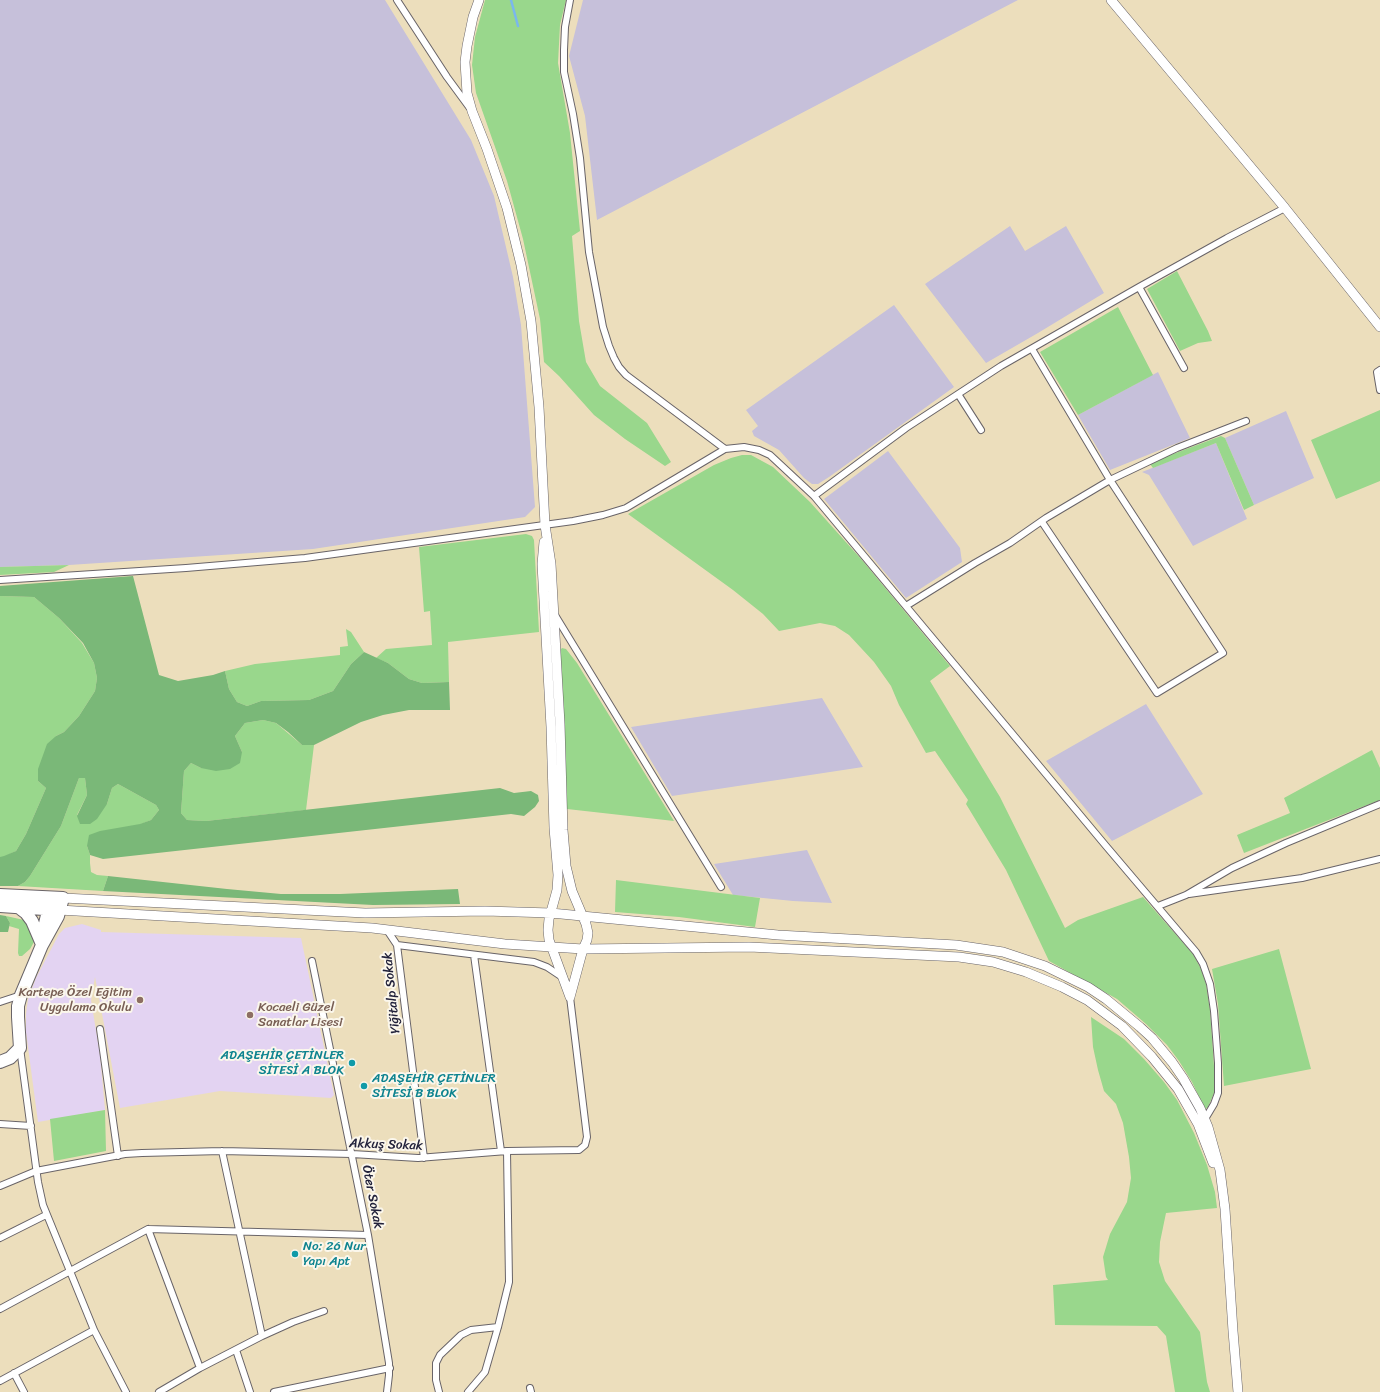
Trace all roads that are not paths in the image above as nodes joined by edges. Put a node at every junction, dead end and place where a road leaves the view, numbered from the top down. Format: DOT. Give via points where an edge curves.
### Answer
graph roads {
  1 [pos="397,0"];
  2 [pos="479,0"];
  3 [pos="570,0"];
  4 [pos="1111,0"];
  5 [pos="472,111"];
  6 [pos="1285,208"];
  7 [pos="1139,287"];
  8 [pos="1380,327"];
  9 [pos="1032,349"];
  10 [pos="1184,368"];
  11 [pos="1380,370"];
  12 [pos="1380,390"];
  13 [pos="958,394"];
  14 [pos="1246,421"];
  15 [pos="981,430"];
  16 [pos="725,449"];
  17 [pos="1110,480"];
  18 [pos="814,496"];
  19 [pos="1042,522"];
  20 [pos="545,525"];
  21 [pos="0,580"];
  22 [pos="906,606"];
  23 [pos="554,614"];
  24 [pos="1380,804"];
  25 [pos="1380,859"];
  26 [pos="721,887"];
  27 [pos="0,895"];
  28 [pos="1186,895"];
  29 [pos="56,904"];
  30 [pos="0,906"];
  31 [pos="1158,906"];
  32 [pos="18,907"];
  33 [pos="551,913"];
  34 [pos="582,915"];
  35 [pos="387,930"];
  36 [pos="42,945"];
  37 [pos="397,946"];
  38 [pos="552,947"];
  39 [pos="583,949"];
  40 [pos="474,954"];
  41 [pos="312,961"];
  42 [pos="562,978"];
  43 [pos="20,995"];
  44 [pos="570,997"];
  45 [pos="0,1002"];
  46 [pos="100,1029"];
  47 [pos="20,1048"];
  48 [pos="0,1062"];
  49 [pos="1205,1119"];
  50 [pos="0,1124"];
  51 [pos="31,1126"];
  52 [pos="222,1151"];
  53 [pos="504,1151"];
  54 [pos="352,1154"];
  55 [pos="118,1156"];
  56 [pos="424,1158"];
  57 [pos="36,1171"];
  58 [pos="0,1186"];
  59 [pos="1225,1209"];
  60 [pos="46,1215"];
  61 [pos="148,1229"];
  62 [pos="239,1231"];
  63 [pos="368,1234"];
  64 [pos="0,1238"];
  65 [pos="69,1271"];
  66 [pos="0,1309"];
  67 [pos="324,1311"];
  68 [pos="498,1327"];
  69 [pos="94,1330"];
  70 [pos="262,1336"];
  71 [pos="236,1350"];
  72 [pos="200,1368"];
  73 [pos="390,1368"];
  74 [pos="14,1373"];
  75 [pos="0,1381"];
  76 [pos="24,1392"];
  77 [pos="126,1392"];
  78 [pos="159,1392"];
  79 [pos="250,1392"];
  80 [pos="274,1392"];
  81 [pos="386,1392"];
  82 [pos="439,1392"];
  83 [pos="468,1392"];
  84 [pos="1238,1392"];
  1 -- 5 [label="street"];
  2 -- 5 [label="main road" via="465,62 467,93"];
  3 -- 16 [label="street" via="565,27 564,72 580,158 589,252 609,346 626,375"];
  4 -- 6 [label="main road"];
  5 -- 20 [label="main road" via="507,208 527,294 536,368"];
  6 -- 7 [label="street"];
  6 -- 8 [label="main road"];
  7 -- 9 [label="street"];
  7 -- 10 [label="street"];
  9 -- 13 [label="street"];
  9 -- 17 [label="street"];
  11 -- 12 [label="street" via="1377,372"];
  13 -- 15 [label="street"];
  13 -- 18 [label="street" via="906,428"];
  14 -- 17 [label="street" via="1177,448"];
  16 -- 18 [label="street" via="744,446 770,455"];
  16 -- 20 [label="street" via="626,508 603,515"];
  17 -- 19 [label="street"];
  17 -- 19 [label="street" via="1223,653 1157,693"];
  18 -- 22 [label="street"];
  19 -- 22 [label="street"];
  20 -- 21 [label="street" via="304,558"];
  20 -- 23 [label="main road" via="551,564"];
  20 -- 33 [label="main road" via="542,564 558,875"];
  22 -- 31 [label="street"];
  23 -- 26 [label="street"];
  23 -- 34 [label="main road" via="566,866 572,891"];
  24 -- 28 [label="street" via="1272,849 1232,868"];
  25 -- 28 [label="street" via="1302,878"];
  27 -- 29 [label="highway"];
  28 -- 31 [label="street"];
  29 -- 32 [label="highway"];
  29 -- 33 [label="main road" via="365,913"];
  29 -- 35 [label="main road"];
  29 -- 36 [label="highway" via="54,924"];
  30 -- 32 [label="highway"];
  31 -- 49 [label="street" via="1196,952 1210,984 1219,1080 1218,1093"];
  32 -- 36 [label="highway" via="32,921"];
  33 -- 34 [label="main road"];
  33 -- 38 [label="main road" via="548,930"];
  34 -- 39 [label="main road" via="588,932"];
  34 -- 49 [label="main road" via="778,934 956,945 1022,958 1088,987 1140,1027 1162,1049 1183,1078"];
  35 -- 37 [label="street"];
  35 -- 38 [label="main road"];
  36 -- 43 [label="highway"];
  37 -- 40 [label="street, Yiğitalp Sokak"];
  37 -- 56 [label="street, Yiğitalp Sokak"];
  38 -- 39 [label="main road"];
  38 -- 42 [label="main road"];
  39 -- 44 [label="main road"];
  39 -- 59 [label="main road" via="749,947 959,957 1008,966 1048,980 1087,1000 1122,1026 1165,1071 1198,1124"];
  40 -- 42 [label="street, Yiğitalp Sokak" via="534,962 547,967"];
  40 -- 53 [label="street"];
  41 -- 54 [label="street, Öter Sokak"];
  42 -- 44 [label="main road"];
  43 -- 45 [label="street"];
  43 -- 47 [label="highway"];
  44 -- 53 [label="street, Akkuş Sokak" via="587,1137 585,1145 579,1150"];
  46 -- 55 [label="street"];
  47 -- 48 [label="highway" via="10,1058"];
  47 -- 51 [label="street"];
  49 -- 59 [label="main road" via="1220,1170"];
  50 -- 51 [label="street"];
  51 -- 57 [label="street"];
  52 -- 54 [label="street, Akkuş Sokak"];
  52 -- 55 [label="street, Akkuş Sokak"];
  52 -- 62 [label="street"];
  53 -- 56 [label="street, Akkuş Sokak"];
  53 -- 68 [label="street" via="509,1282"];
  54 -- 56 [label="street, Akkuş Sokak"];
  54 -- 63 [label="street, Öter Sokak"];
  55 -- 57 [label="street, Akkuş Sokak"];
  57 -- 58 [label="street, Akkuş Sokak"];
  57 -- 60 [label="street"];
  59 -- 84 [label="main road"];
  60 -- 64 [label="street"];
  60 -- 65 [label="street"];
  61 -- 62 [label="street"];
  61 -- 65 [label="street"];
  61 -- 72 [label="street"];
  62 -- 63 [label="street"];
  62 -- 70 [label="street"];
  63 -- 73 [label="street, Öter Sokak"];
  65 -- 66 [label="street"];
  65 -- 69 [label="street"];
  67 -- 70 [label="street"];
  68 -- 82 [label="street" via="471,1330 461,1335 440,1355 436,1362"];
  68 -- 83 [label="street" via="485,1372"];
  69 -- 74 [label="street"];
  69 -- 77 [label="street"];
  70 -- 71 [label="street"];
  71 -- 72 [label="street"];
  71 -- 79 [label="street"];
  72 -- 78 [label="street"];
  73 -- 80 [label="street"];
  73 -- 81 [label="street, Öter Sokak"];
  74 -- 75 [label="street"];
  74 -- 76 [label="street"];
}
